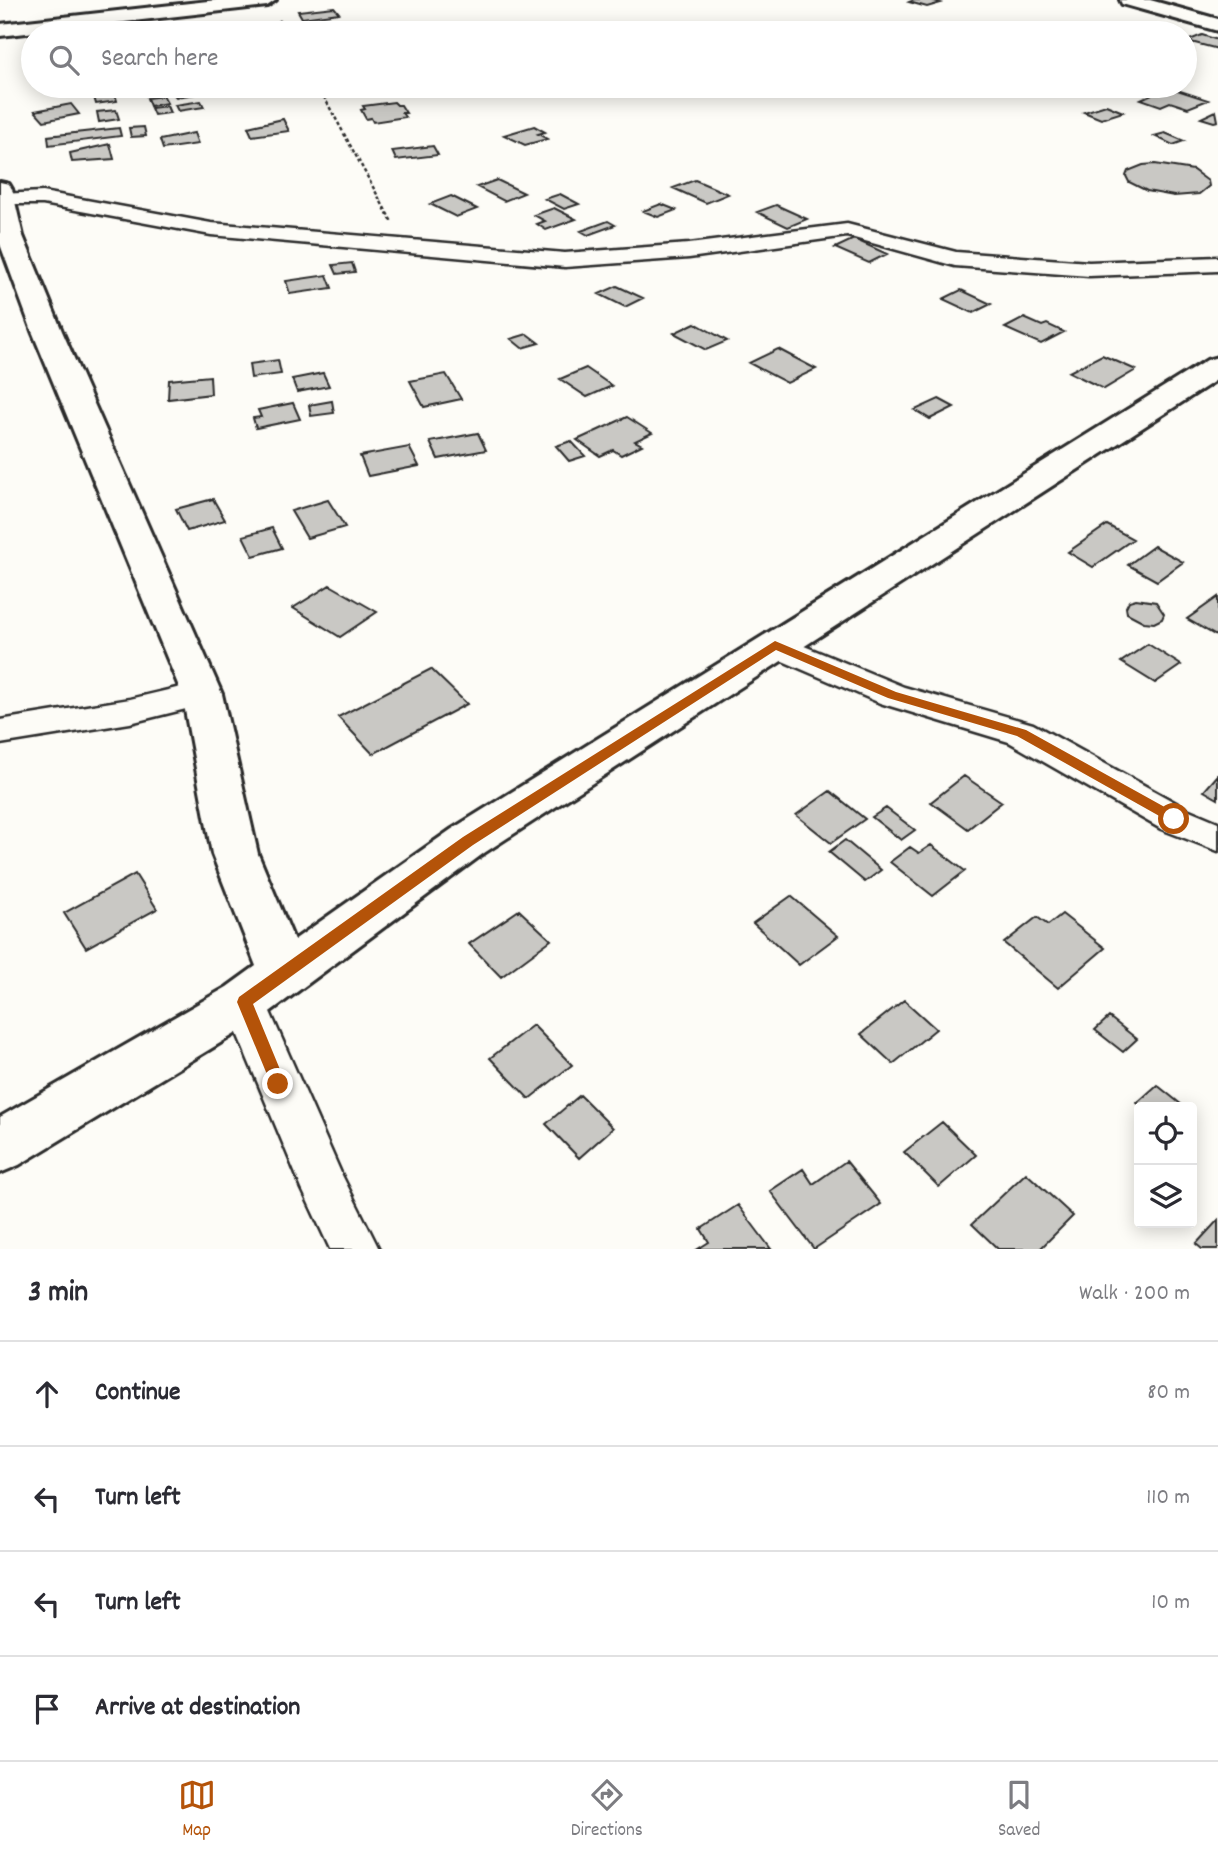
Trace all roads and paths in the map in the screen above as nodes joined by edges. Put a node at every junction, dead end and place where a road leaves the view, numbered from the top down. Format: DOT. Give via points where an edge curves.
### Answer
graph roads {
  1 [pos="267,0"];
  2 [pos="1129,0"];
  3 [pos="80,21"];
  4 [pos="1218,24"];
  5 [pos="21,28"];
  6 [pos="0,30"];
  7 [pos="325,98"];
  8 [pos="2,194"];
  9 [pos="405,244"];
  10 [pos="9,260"];
  11 [pos="1218,264"];
  12 [pos="1218,366"];
  13 [pos="775,645"];
  14 [pos="202,694"];
  15 [pos="0,732"];
  16 [pos="1218,836"];
  17 [pos="284,975"];
  18 [pos="244,1002"];
  19 [pos="0,1147"];
  20 [pos="355,1249"];
  1 -- 3 [label="street"];
  2 -- 4 [label="street"];
  5 -- 6 [label="street"];
  7 -- 9 [label="path"];
  8 -- 9 [label="street" via="211,229"];
  8 -- 10 [label="street" via="10,236"];
  9 -- 11 [label="street" via="565,260 689,251 847,230 955,259 1089,269"];
  10 -- 14 [label="street" via="58,358"];
  12 -- 13 [label="street"];
  13 -- 16 [label="street" via="892,695 1021,733 1174,819"];
  13 -- 17 [label="street" via="468,841"];
  14 -- 15 [label="street"];
  14 -- 17 [label="street" via="235,854"];
  17 -- 18 [label="street"];
  18 -- 19 [label="street"];
  18 -- 20 [label="street"];
}
